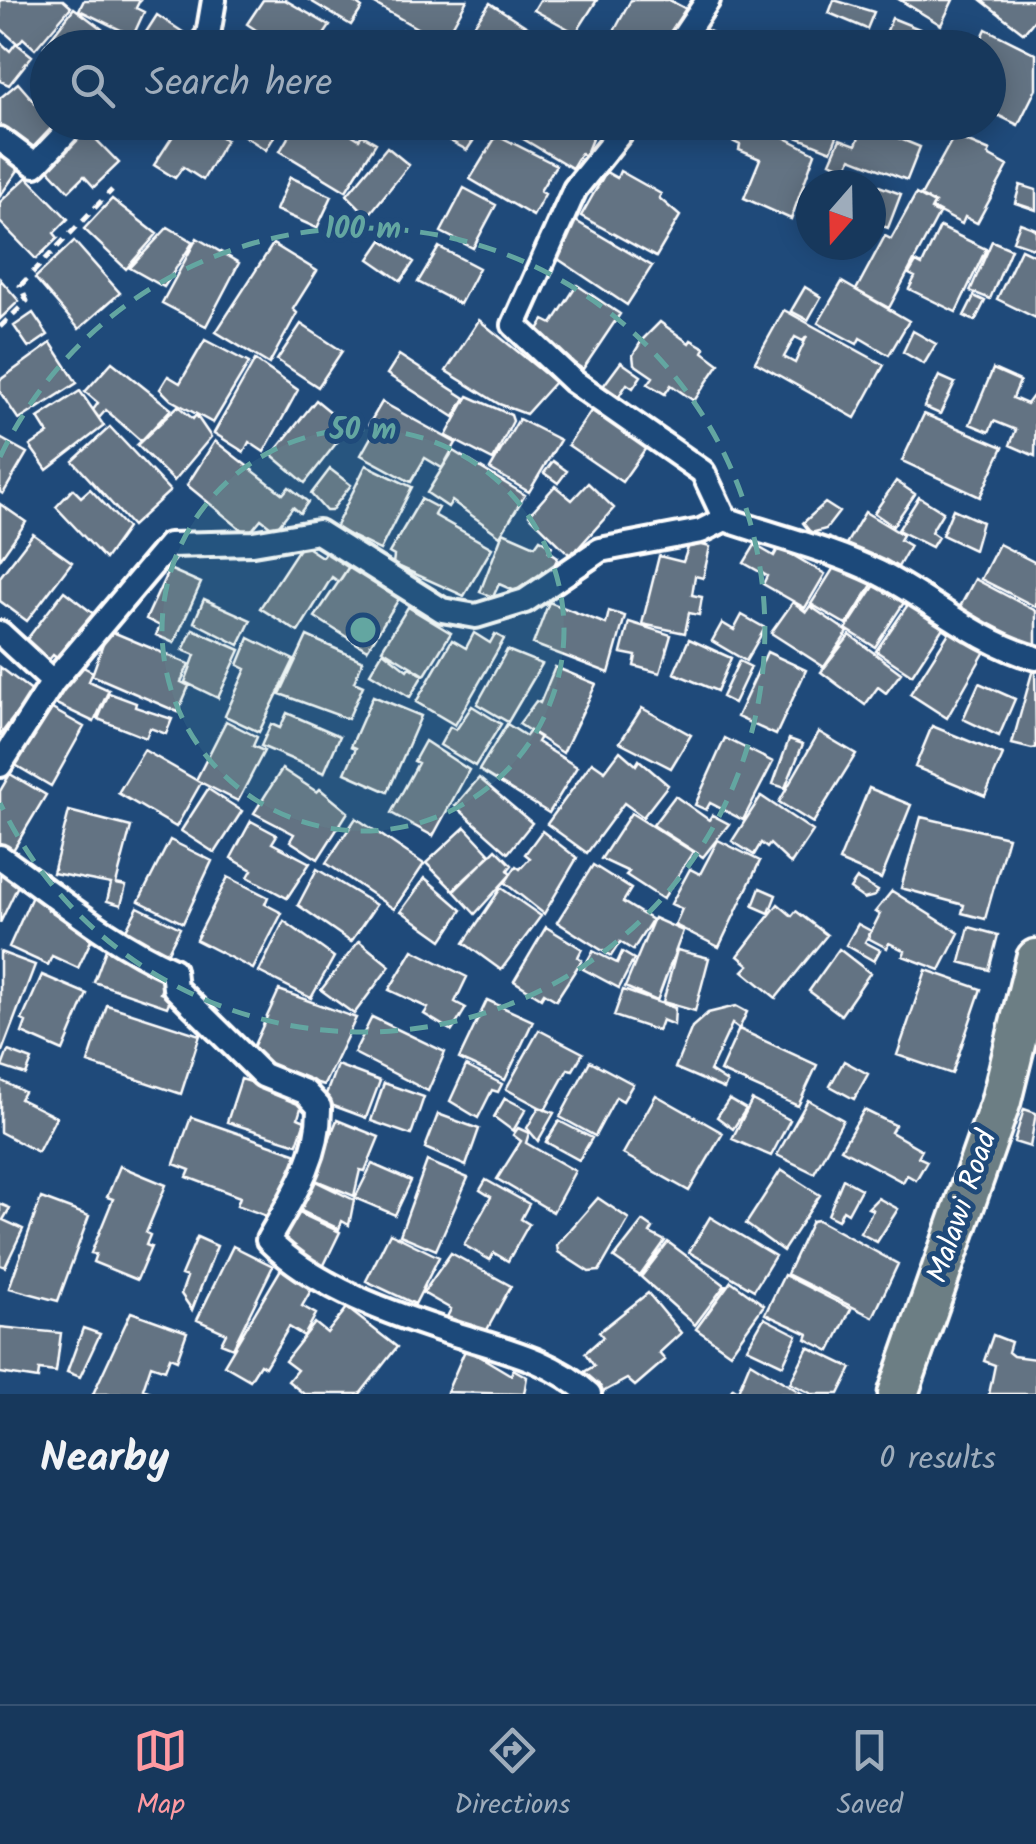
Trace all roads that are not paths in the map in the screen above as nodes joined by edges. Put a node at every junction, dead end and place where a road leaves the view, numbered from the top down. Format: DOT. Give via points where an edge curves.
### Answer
graph roads {
  1 [pos="214,0"];
  2 [pos="708,0"];
  3 [pos="209,30"];
  4 [pos="688,30"];
  5 [pos="0,139"];
  6 [pos="59,140"];
  7 [pos="614,140"];
  8 [pos="725,519"];
  9 [pos="0,634"];
  10 [pos="1036,658"];
  11 [pos="53,682"];
  12 [pos="0,765"];
  13 [pos="0,856"];
  14 [pos="1036,959"];
  15 [pos="589,1394"];
  16 [pos="898,1394"];
  1 -- 3 [label="street"];
  2 -- 4 [label="street"];
  5 -- 6 [label="street" via="35,166"];
  7 -- 8 [label="street" via="575,189 514,325 572,381 703,472"];
  8 -- 10 [label="street" via="836,553 932,602 955,622"];
  8 -- 11 [label="street" via="702,531 600,550 524,601 476,616 442,610 318,532 253,543 169,545"];
  9 -- 11 [label="street"];
  11 -- 12 [label="street"];
  13 -- 15 [label="street" via="115,942 173,970 175,988 263,1075 305,1092 319,1107 320,1130 302,1181 268,1240 292,1264 430,1326 563,1370"];
  14 -- 16 [label="main road, Malawi Road" via="1001,1101"];
}
